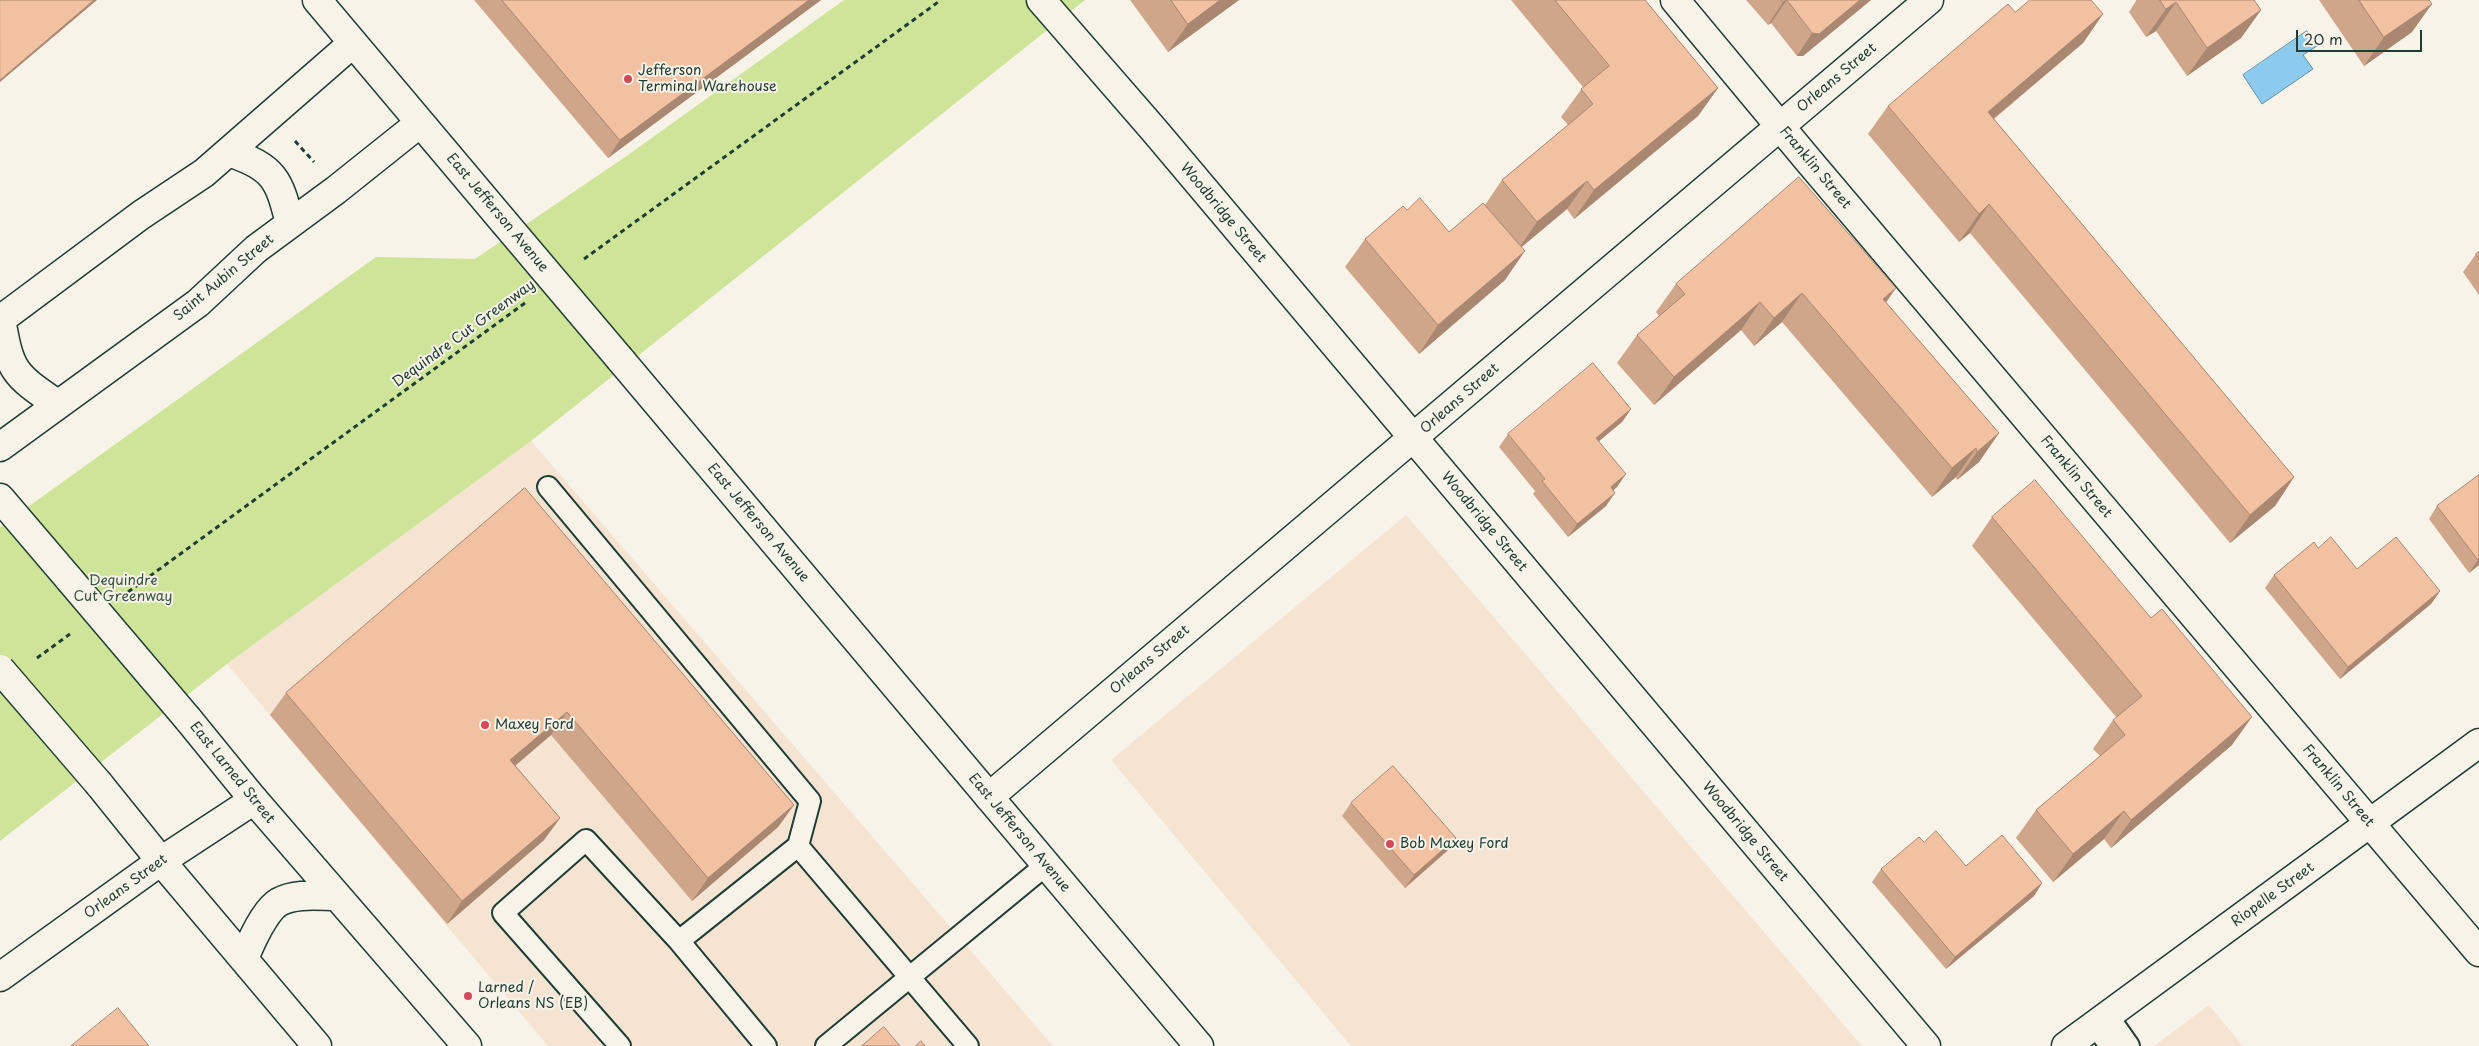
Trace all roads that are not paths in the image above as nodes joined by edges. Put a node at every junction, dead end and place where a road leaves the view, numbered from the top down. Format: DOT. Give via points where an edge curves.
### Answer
graph roads {
  1 [pos="317,0"];
  2 [pos="1041,0"];
  3 [pos="1675,0"];
  4 [pos="1929,0"];
  5 [pos="353,43"];
  6 [pos="420,123"];
  7 [pos="1780,126"];
  8 [pos="229,152"];
  9 [pos="290,224"];
  10 [pos="0,320"];
  11 [pos="56,404"];
  12 [pos="1414,438"];
  13 [pos="0,447"];
  14 [pos="548,487"];
  15 [pos="0,498"];
  16 [pos="0,668"];
  17 [pos="2479,743"];
  18 [pos="989,797"];
  19 [pos="254,800"];
  20 [pos="2370,824"];
  21 [pos="798,846"];
  22 [pos="161,861"];
  23 [pos="1046,865"];
  24 [pos="336,896"];
  25 [pos="679,941"];
  26 [pos="2479,952"];
  27 [pos="244,959"];
  28 [pos="0,977"];
  29 [pos="908,978"];
  30 [pos="2104,1029"];
  31 [pos="317,1046"];
  32 [pos="467,1046"];
  33 [pos="620,1046"];
  34 [pos="766,1046"];
  35 [pos="826,1046"];
  36 [pos="968,1046"];
  37 [pos="1199,1046"];
  38 [pos="1926,1046"];
  39 [pos="2066,1046"];
  40 [pos="2129,1046"];
  1 -- 5 [label="street, East Jefferson Avenue"];
  2 -- 12 [label="street, Woodbridge Street"];
  3 -- 7 [label="street, Franklin Street"];
  4 -- 7 [label="street, Orleans Street"];
  5 -- 6 [label="street, East Jefferson Avenue"];
  5 -- 8 [label="street"];
  6 -- 9 [label="street, Saint Aubin Street"];
  6 -- 18 [label="street, East Jefferson Avenue, bridge"];
  7 -- 12 [label="street, Orleans Street"];
  7 -- 20 [label="street, Franklin Street"];
  8 -- 9 [label="street" via="257,162 273,177 283,194"];
  8 -- 10 [label="street"];
  9 -- 11 [label="street, Saint Aubin Street" via="256,249 198,303"];
  10 -- 11 [label="street" via="7,354 15,371"];
  11 -- 13 [label="street, Saint Aubin Street"];
  12 -- 18 [label="street, Orleans Street"];
  12 -- 38 [label="street, Woodbridge Street"];
  14 -- 21 [label="lane" via="810,802"];
  15 -- 19 [label="street, East Larned Street, bridge"];
  16 -- 22 [label="street, bridge"];
  17 -- 20 [label="street, Riopelle Street"];
  18 -- 23 [label="street, East Jefferson Avenue"];
  19 -- 22 [label="street, Orleans Street"];
  19 -- 24 [label="street, East Larned Street"];
  20 -- 26 [label="street, Franklin Street"];
  20 -- 30 [label="street, Riopelle Street"];
  21 -- 25 [label="lane"];
  21 -- 29 [label="lane"];
  22 -- 27 [label="street"];
  22 -- 28 [label="street, Orleans Street"];
  23 -- 29 [label="lane"];
  23 -- 37 [label="street, East Jefferson Avenue"];
  24 -- 27 [label="street" via="305,895 278,903 256,930"];
  24 -- 32 [label="street, East Larned Street"];
  25 -- 33 [label="lane" via="586,840 503,914"];
  25 -- 34 [label="lane"];
  27 -- 31 [label="street"];
  29 -- 35 [label="lane"];
  29 -- 36 [label="lane"];
  30 -- 39 [label="street, Riopelle Street"];
  30 -- 40 [label="lane"];
}
